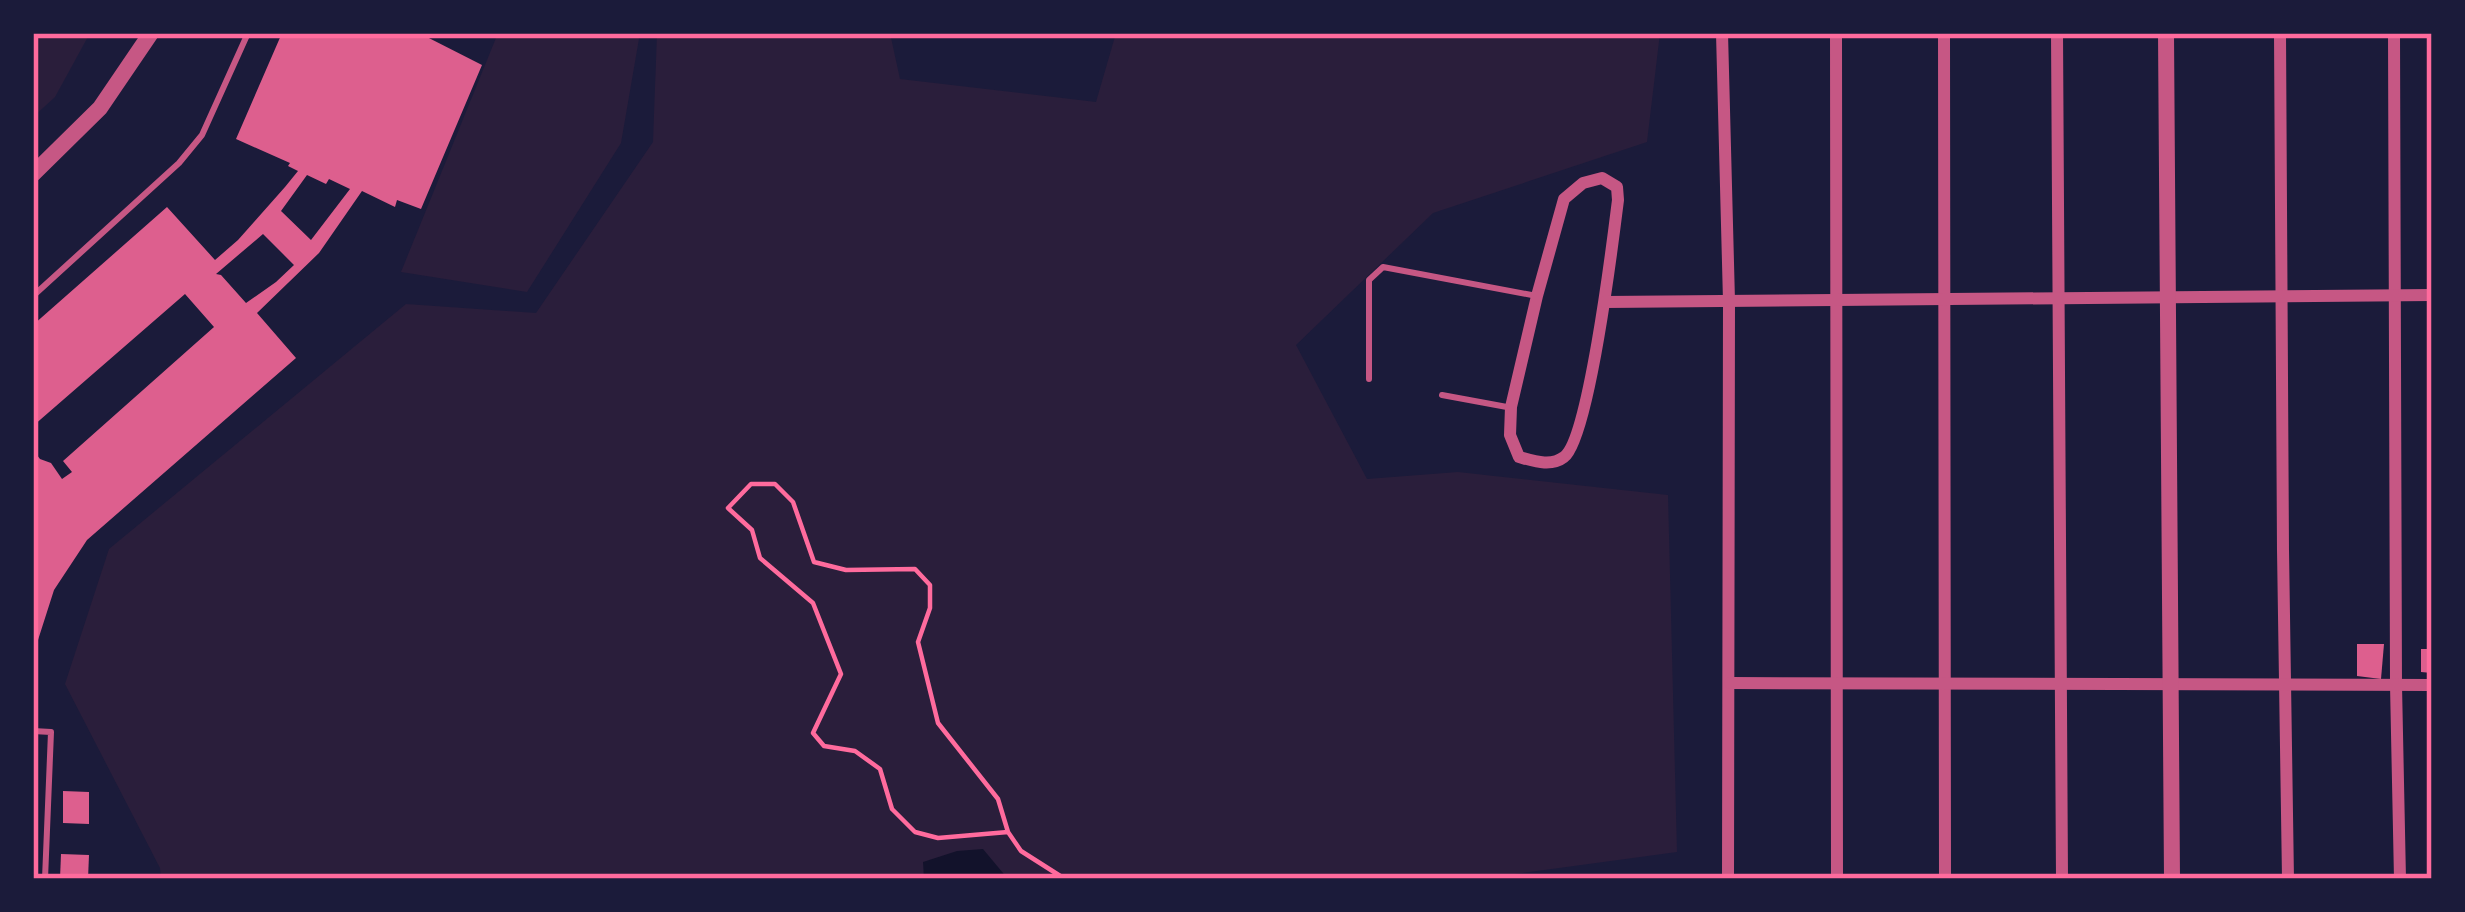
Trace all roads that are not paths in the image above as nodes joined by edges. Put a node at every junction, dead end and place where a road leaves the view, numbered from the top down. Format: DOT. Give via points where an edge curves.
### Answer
graph roads {
  1 [pos="152,33"];
  2 [pos="248,33"];
  3 [pos="1722,33"];
  4 [pos="1836,33"];
  5 [pos="1944,33"];
  6 [pos="2057,33"];
  7 [pos="2166,33"];
  8 [pos="2280,33"];
  9 [pos="2394,33"];
  10 [pos="33,174"];
  11 [pos="2395,295"];
  12 [pos="2432,295"];
  13 [pos="33,296"];
  14 [pos="1537,296"];
  15 [pos="2283,296"];
  16 [pos="2168,297"];
  17 [pos="2059,298"];
  18 [pos="1944,299"];
  19 [pos="1837,300"];
  20 [pos="1729,301"];
  21 [pos="1605,302"];
  22 [pos="1370,379"];
  23 [pos="1442,395"];
  24 [pos="1511,407"];
  25 [pos="1730,683"];
  26 [pos="1838,684"];
  27 [pos="1944,684"];
  28 [pos="2061,684"];
  29 [pos="2169,684"];
  30 [pos="2287,685"];
  31 [pos="2396,685"];
  32 [pos="2432,686"];
  33 [pos="33,731"];
  34 [pos="45,879"];
  35 [pos="1728,879"];
  36 [pos="1837,879"];
  37 [pos="1945,879"];
  38 [pos="2062,879"];
  39 [pos="2171,879"];
  40 [pos="2288,879"];
  41 [pos="2400,879"];
  1 -- 10 [label="street" via="100,108"];
  2 -- 13 [label="lane" via="191,149"];
  3 -- 20 [label="street"];
  4 -- 19 [label="street"];
  5 -- 18 [label="street"];
  6 -- 17 [label="street"];
  7 -- 16 [label="street"];
  8 -- 15 [label="street"];
  9 -- 11 [label="street"];
  11 -- 12 [label="street"];
  11 -- 15 [label="street"];
  11 -- 31 [label="street"];
  14 -- 21 [label="street" via="1564,199 1602,178 1617,187 1618,200"];
  14 -- 22 [label="lane" via="1383,267 1369,280"];
  14 -- 24 [label="street"];
  15 -- 16 [label="street"];
  15 -- 30 [label="street"];
  16 -- 17 [label="street"];
  16 -- 29 [label="street"];
  17 -- 18 [label="street"];
  17 -- 28 [label="street"];
  18 -- 19 [label="street"];
  18 -- 27 [label="street"];
  19 -- 20 [label="street"];
  19 -- 26 [label="street"];
  20 -- 21 [label="street"];
  20 -- 25 [label="street"];
  21 -- 24 [label="street" via="1570,452 1541,464 1520,457"];
  23 -- 24 [label="lane"];
  25 -- 26 [label="street"];
  25 -- 35 [label="street"];
  26 -- 27 [label="street"];
  26 -- 36 [label="street"];
  27 -- 28 [label="street"];
  27 -- 37 [label="street"];
  28 -- 29 [label="street"];
  28 -- 38 [label="street"];
  29 -- 30 [label="street"];
  29 -- 39 [label="street"];
  30 -- 31 [label="street"];
  30 -- 40 [label="street"];
  31 -- 32 [label="street"];
  31 -- 41 [label="street"];
  33 -- 34 [label="lane" via="51,732"];
}
